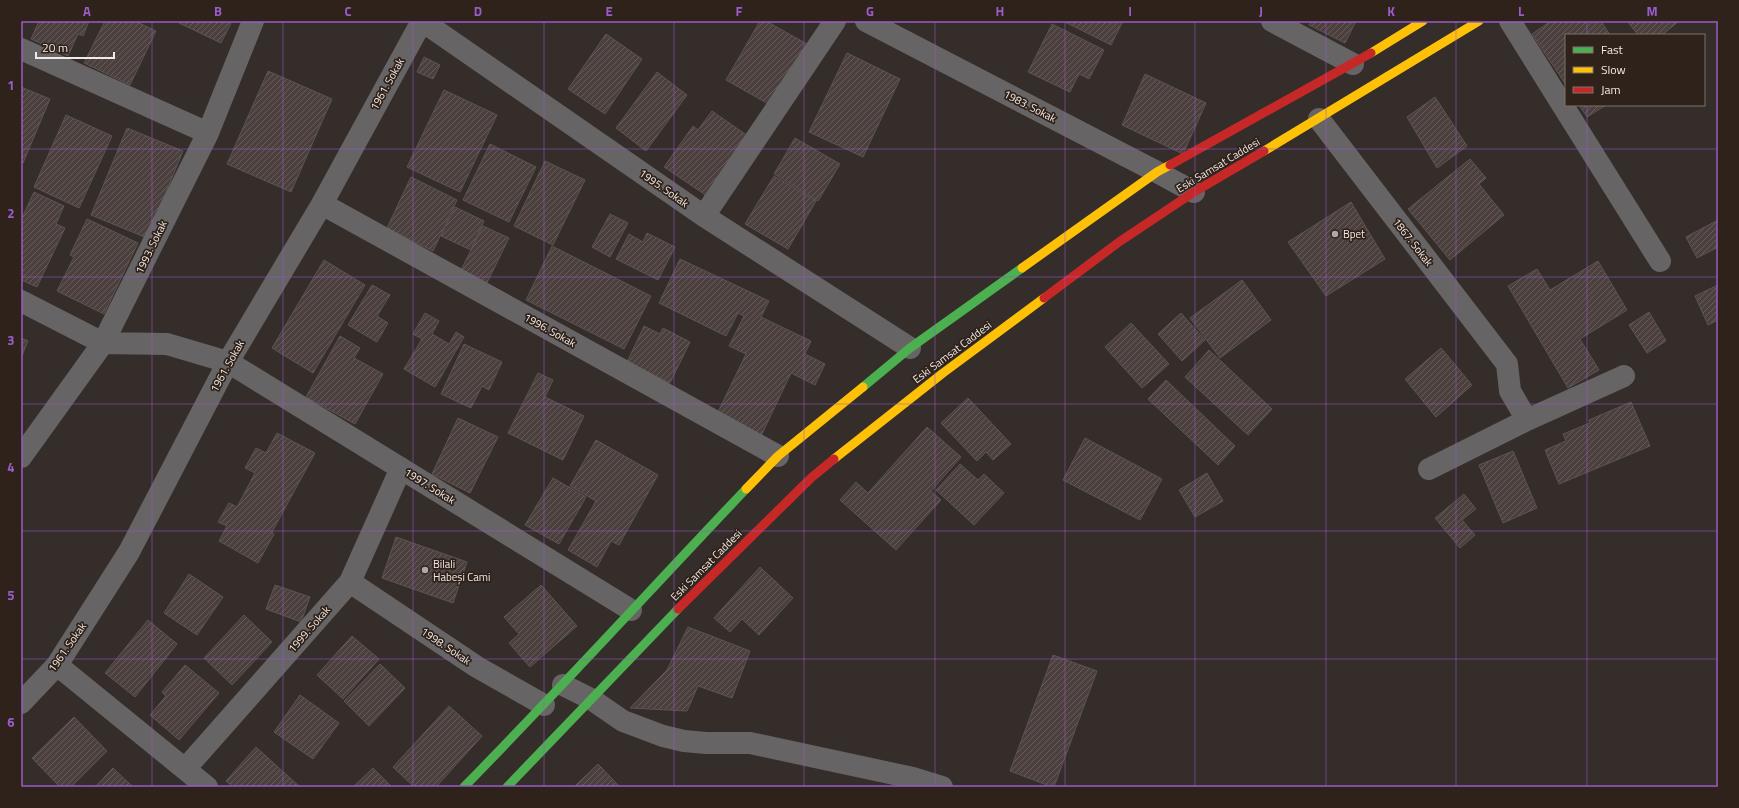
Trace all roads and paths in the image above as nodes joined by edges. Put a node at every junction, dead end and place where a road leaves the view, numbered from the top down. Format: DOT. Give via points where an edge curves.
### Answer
graph roads {
  1 [pos="254,21"];
  2 [pos="422,21"];
  3 [pos="835,21"];
  4 [pos="866,21"];
  5 [pos="1272,21"];
  6 [pos="1423,21"];
  7 [pos="1479,21"];
  8 [pos="1510,21"];
  9 [pos="21,50"];
  10 [pos="1353,64"];
  11 [pos="1318,119"];
  12 [pos="208,133"];
  13 [pos="1157,172"];
  14 [pos="1194,192"];
  15 [pos="322,204"];
  16 [pos="704,216"];
  17 [pos="1660,261"];
  18 [pos="21,301"];
  19 [pos="103,343"];
  20 [pos="910,348"];
  21 [pos="228,362"];
  22 [pos="1624,376"];
  23 [pos="1527,420"];
  24 [pos="778,456"];
  25 [pos="21,457"];
  26 [pos="401,468"];
  27 [pos="1429,469"];
  28 [pos="350,582"];
  29 [pos="631,610"];
  30 [pos="57,665"];
  31 [pos="563,685"];
  32 [pos="591,699"];
  33 [pos="21,703"];
  34 [pos="544,705"];
  35 [pos="185,769"];
  36 [pos="911,783"];
  37 [pos="207,787"];
  38 [pos="464,787"];
  39 [pos="507,787"];
  40 [pos="942,787"];
  1 -- 12 [label="street, 1993. Sokak"];
  2 -- 15 [label="street, 1961. Sokak"];
  2 -- 16 [label="street, 1995. Sokak"];
  3 -- 16 [label="street"];
  4 -- 13 [label="street, 1983. Sokak"];
  5 -- 10 [label="street"];
  6 -- 10 [label="street, Eski Samsat Caddesi"];
  7 -- 11 [label="street, Eski Samsat Caddesi"];
  8 -- 17 [label="street"];
  9 -- 12 [label="street"];
  10 -- 13 [label="street, Eski Samsat Caddesi"];
  11 -- 14 [label="street, Eski Samsat Caddesi"];
  11 -- 23 [label="street, 1867. Sokak" via="1507,364 1510,390"];
  12 -- 19 [label="street, 1993. Sokak"];
  13 -- 14 [label="street, 1983. Sokak"];
  13 -- 20 [label="street, Eski Samsat Caddesi"];
  14 -- 32 [label="street, Eski Samsat Caddesi" via="1119,242 950,368 812,478 652,635"];
  15 -- 21 [label="street, 1961. Sokak"];
  15 -- 24 [label="street, 1996. Sokak"];
  16 -- 20 [label="street, 1995. Sokak"];
  18 -- 19 [label="street"];
  19 -- 21 [label="street, 1997. Sokak" via="167,344"];
  19 -- 25 [label="street, 1993. Sokak"];
  20 -- 24 [label="street, Eski Samsat Caddesi"];
  21 -- 26 [label="street, 1997. Sokak"];
  21 -- 30 [label="street, 1961. Sokak" via="129,552"];
  22 -- 23 [label="street"];
  23 -- 27 [label="street"];
  24 -- 29 [label="street, Eski Samsat Caddesi"];
  26 -- 28 [label="street, 1999. Sokak"];
  26 -- 29 [label="street, 1997. Sokak"];
  28 -- 34 [label="street, 1998. Sokak" via="477,667"];
  28 -- 35 [label="street, 1999. Sokak"];
  29 -- 31 [label="street, Eski Samsat Caddesi"];
  30 -- 33 [label="street, 1961. Sokak"];
  30 -- 35 [label="street"];
  31 -- 32 [label="street"];
  31 -- 34 [label="street, Eski Samsat Caddesi"];
  32 -- 36 [label="street" via="623,721 663,736 706,743 750,743"];
  32 -- 39 [label="street, Eski Samsat Caddesi"];
  34 -- 38 [label="street, Eski Samsat Caddesi"];
  35 -- 37 [label="street"];
  36 -- 40 [label="street"];
}
